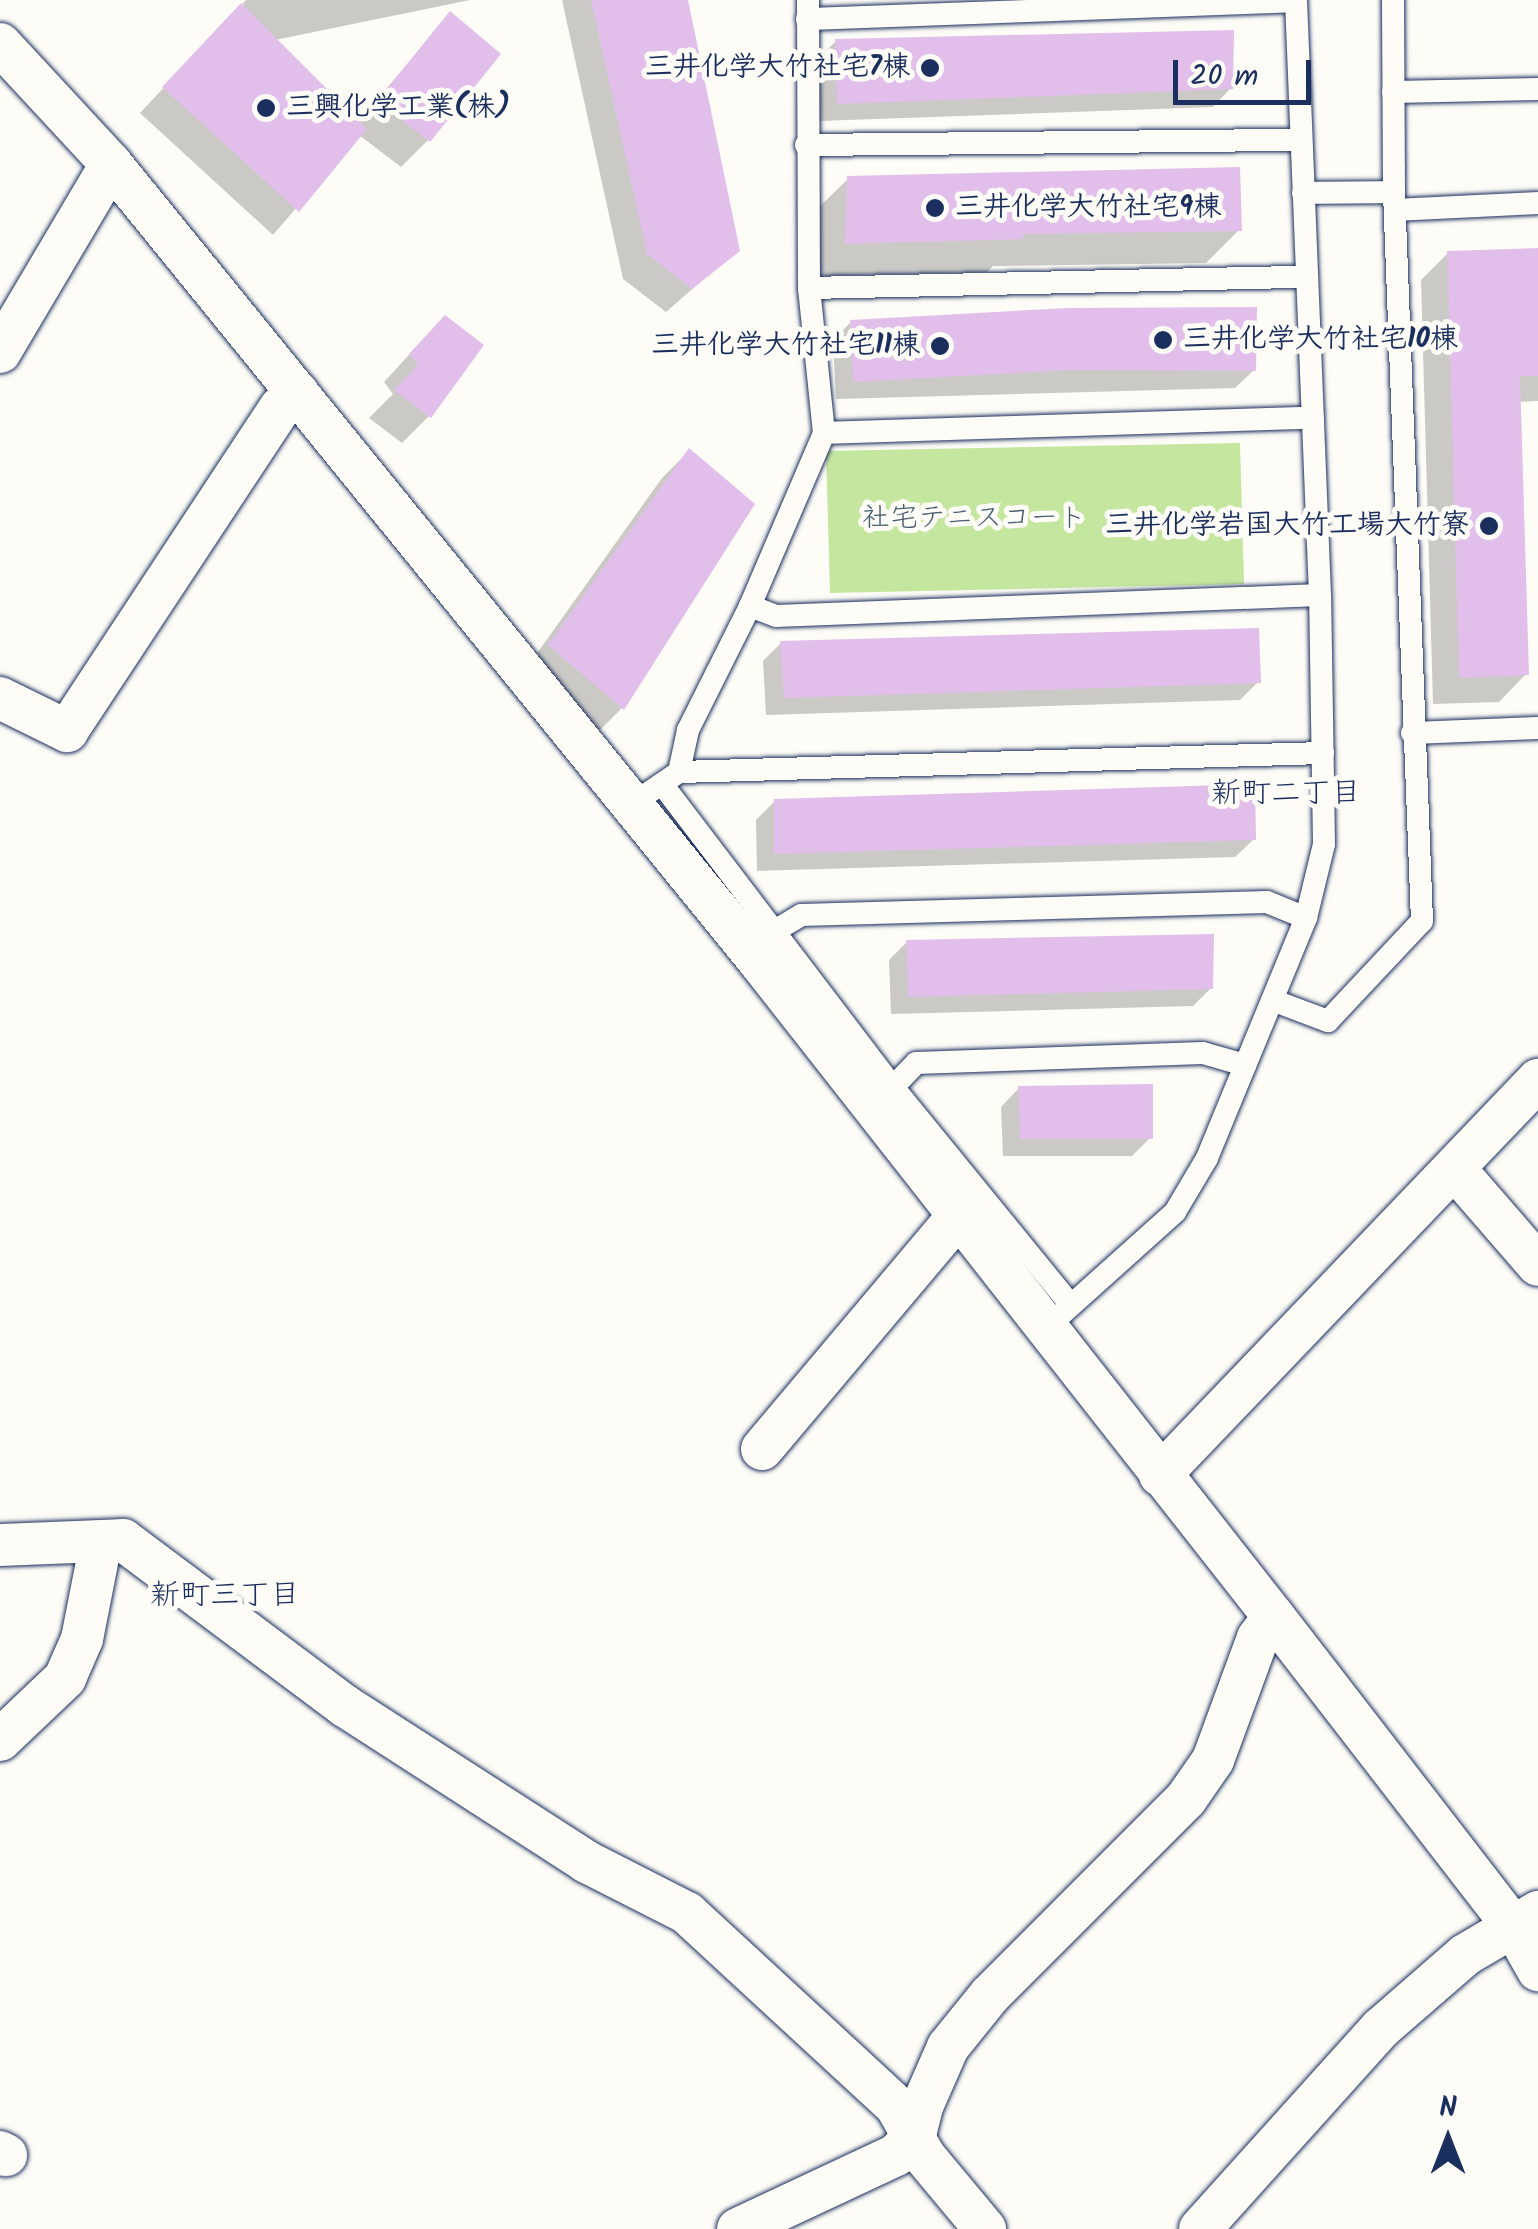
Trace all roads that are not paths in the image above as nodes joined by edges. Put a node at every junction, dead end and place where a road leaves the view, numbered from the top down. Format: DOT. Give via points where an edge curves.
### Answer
graph roads {
  1 [pos="1393,0"];
  2 [pos="1296,1"];
  3 [pos="808,10"];
  4 [pos="0,44"];
  5 [pos="1538,89"];
  6 [pos="1393,92"];
  7 [pos="1301,140"];
  8 [pos="806,144"];
  9 [pos="111,164"];
  10 [pos="1303,193"];
  11 [pos="1394,201"];
  12 [pos="1538,203"];
  13 [pos="1306,277"];
  14 [pos="810,288"];
  15 [pos="0,352"];
  16 [pos="298,393"];
  17 [pos="1314,418"];
  18 [pos="824,433"];
  19 [pos="1320,595"];
  20 [pos="750,606"];
  21 [pos="0,698"];
  22 [pos="1538,728"];
  23 [pos="1412,733"];
  24 [pos="1323,753"];
  25 [pos="656,787"];
  26 [pos="1306,918"];
  27 [pos="773,932"];
  28 [pos="1272,1000"];
  29 [pos="1246,1065"];
  30 [pos="1538,1080"];
  31 [pos="893,1087"];
  32 [pos="1454,1168"];
  33 [pos="958,1214"];
  34 [pos="1538,1265"];
  35 [pos="1059,1316"];
  36 [pos="762,1449"];
  37 [pos="1160,1475"];
  38 [pos="101,1542"];
  39 [pos="0,1545"];
  40 [pos="1274,1617"];
  41 [pos="0,1740"];
  42 [pos="1526,1919"];
  43 [pos="1538,1970"];
  44 [pos="915,2135"];
  45 [pos="738,2229"];
  46 [pos="986,2229"];
  47 [pos="1200,2229"];
  1 -- 6 [label="lane"];
  2 -- 3 [label="lane"];
  2 -- 7 [label="lane"];
  3 -- 8 [label="lane"];
  4 -- 9 [label="street"];
  5 -- 6 [label="lane"];
  6 -- 11 [label="lane"];
  7 -- 8 [label="lane"];
  7 -- 10 [label="lane"];
  8 -- 14 [label="lane"];
  9 -- 15 [label="street"];
  9 -- 16 [label="street"];
  10 -- 11 [label="lane"];
  10 -- 13 [label="lane"];
  11 -- 12 [label="lane"];
  11 -- 23 [label="lane"];
  13 -- 14 [label="lane"];
  13 -- 17 [label="lane"];
  14 -- 18 [label="lane"];
  16 -- 21 [label="street" via="281,406 67,732"];
  16 -- 25 [label="street"];
  17 -- 18 [label="lane"];
  17 -- 19 [label="lane"];
  18 -- 20 [label="lane"];
  19 -- 20 [label="lane" via="776,616"];
  19 -- 24 [label="lane"];
  20 -- 25 [label="lane"];
  22 -- 23 [label="lane"];
  23 -- 28 [label="lane" via="1422,921 1328,1021"];
  24 -- 25 [label="lane"];
  24 -- 26 [label="lane" via="1324,844"];
  25 -- 27 [label="lane"];
  25 -- 33 [label="street"];
  26 -- 27 [label="lane" via="1268,902 801,916"];
  26 -- 28 [label="lane"];
  27 -- 31 [label="lane"];
  28 -- 29 [label="lane"];
  29 -- 31 [label="lane" via="1203,1053 916,1063"];
  29 -- 35 [label="lane" via="1207,1158 1175,1212"];
  30 -- 32 [label="street"];
  31 -- 35 [label="lane"];
  32 -- 34 [label="street"];
  32 -- 37 [label="street"];
  33 -- 35 [label="street"];
  33 -- 36 [label="street"];
  35 -- 37 [label="street"];
  37 -- 40 [label="street"];
  38 -- 39 [label="street"];
  38 -- 41 [label="street" via="82,1640 65,1678"];
  38 -- 44 [label="street" via="122,1540 344,1706 587,1862 688,1913 896,2106"];
  40 -- 42 [label="street"];
  40 -- 44 [label="street" via="1258,1638 1204,1773 1186,1799 990,1995 948,2047"];
  42 -- 43 [label="street"];
  42 -- 47 [label="street" via="1465,1955 1380,2029"];
  44 -- 45 [label="street" via="896,2155"];
  44 -- 46 [label="street"];
}
